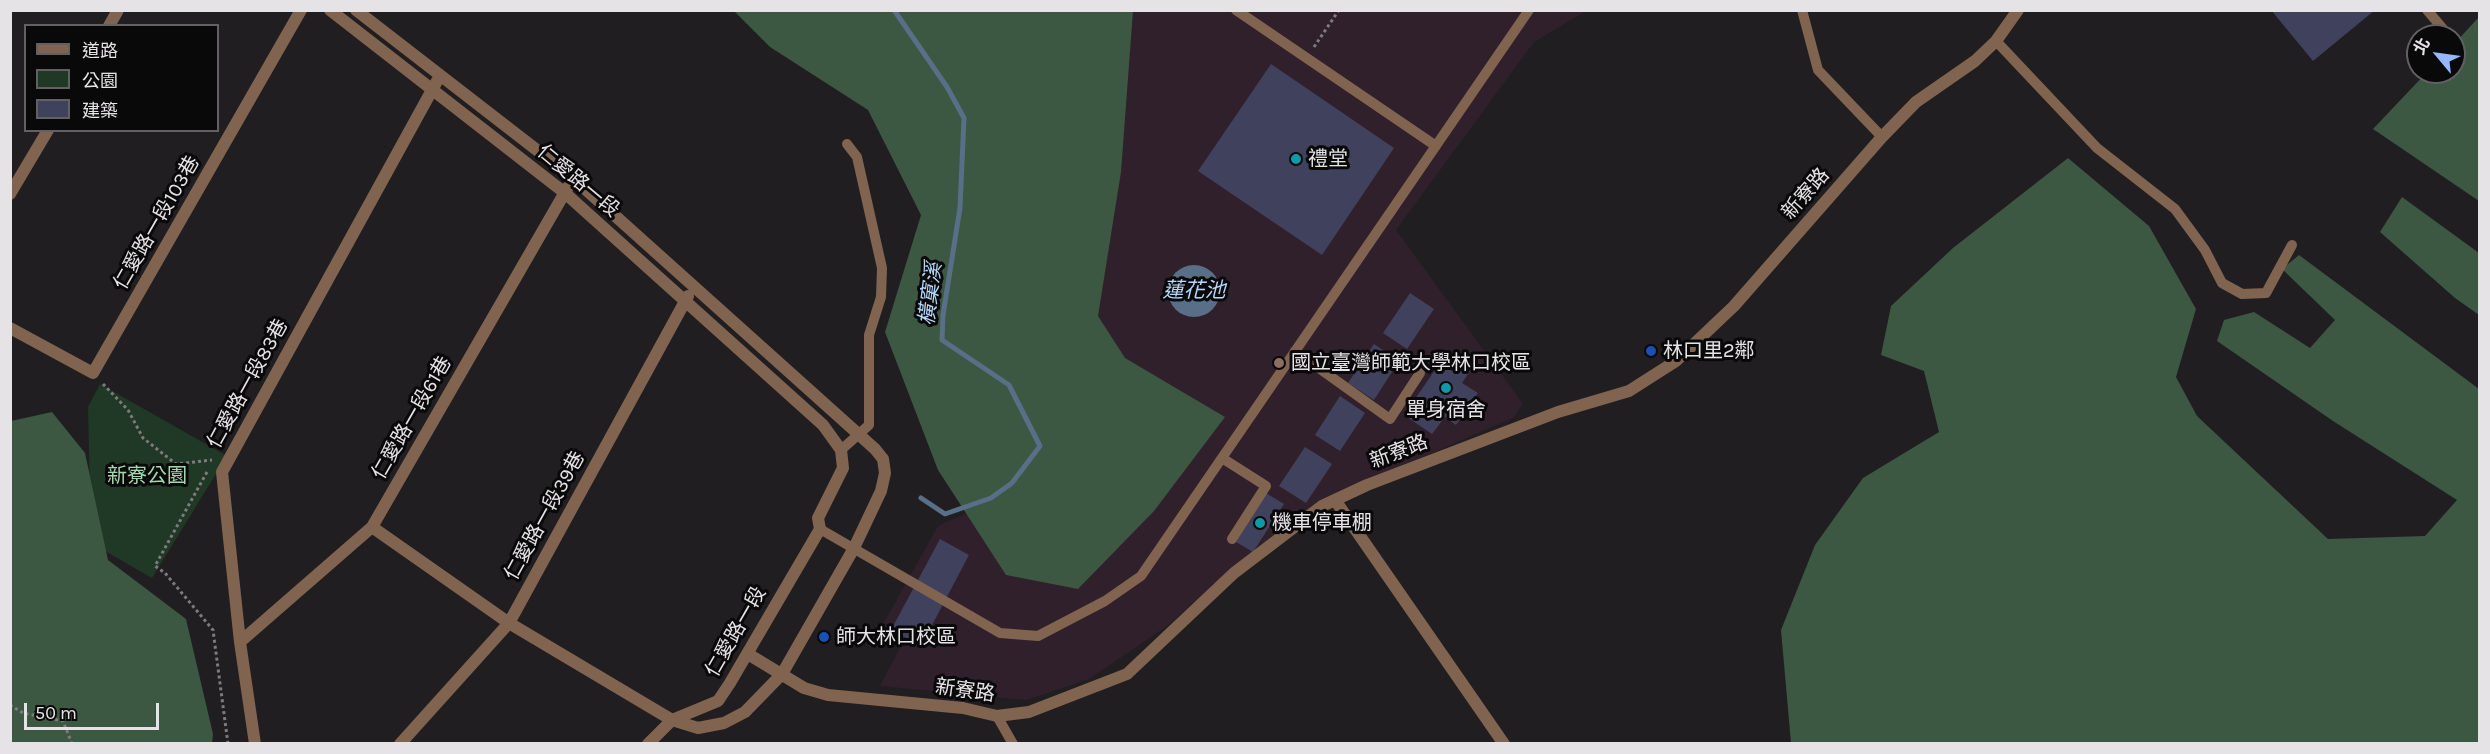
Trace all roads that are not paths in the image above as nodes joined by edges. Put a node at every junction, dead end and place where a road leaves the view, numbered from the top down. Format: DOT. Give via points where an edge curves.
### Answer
graph roads {
  1 [pos="118,10"];
  2 [pos="301,10"];
  3 [pos="330,10"];
  4 [pos="356,10"];
  5 [pos="1236,10"];
  6 [pos="1529,10"];
  7 [pos="1802,10"];
  8 [pos="2018,10"];
  9 [pos="2427,10"];
  10 [pos="110,24"];
  11 [pos="2439,24"];
  12 [pos="1996,40"];
  13 [pos="441,75"];
  14 [pos="433,88"];
  15 [pos="47,132"];
  16 [pos="1882,137"];
  17 [pos="847,144"];
  18 [pos="1436,146"];
  19 [pos="573,178"];
  20 [pos="565,193"];
  21 [pos="10,194"];
  22 [pos="2292,245"];
  23 [pos="693,287"];
  24 [pos="685,301"];
  25 [pos="10,328"];
  26 [pos="1295,351"];
  27 [pos="1420,373"];
  28 [pos="860,435"];
  29 [pos="841,450"];
  30 [pos="1222,458"];
  31 [pos="1335,500"];
  32 [pos="372,527"];
  33 [pos="820,529"];
  34 [pos="1232,539"];
  35 [pos="854,548"];
  36 [pos="509,623"];
  37 [pos="240,642"];
  38 [pos="748,654"];
  39 [pos="782,674"];
  40 [pos="997,716"];
  41 [pos="672,720"];
  42 [pos="255,744"];
  43 [pos="400,744"];
  44 [pos="648,744"];
  45 [pos="1012,744"];
  46 [pos="1504,744"];
  1 -- 10 [label="street"];
  2 -- 25 [label="street, 仁愛路一段103巷" via="93,374"];
  3 -- 14 [label="street, 仁愛路一段"];
  4 -- 13 [label="street, 仁愛路一段"];
  5 -- 18 [label="lane"];
  6 -- 18 [label="lane"];
  7 -- 16 [label="lane" via="1818,70"];
  8 -- 12 [label="street, 新寮路"];
  9 -- 11 [label="lane"];
  12 -- 16 [label="street, 新寮路" via="1975,62 1916,102"];
  12 -- 22 [label="lane" via="2097,148 2175,209 2205,250 2222,283 2242,294 2266,293"];
  13 -- 14 [label="street, 仁愛路一段83巷"];
  13 -- 19 [label="street, 仁愛路一段"];
  14 -- 20 [label="street, 仁愛路一段"];
  14 -- 37 [label="street, 仁愛路一段83巷" via="222,472"];
  15 -- 21 [label="street"];
  16 -- 31 [label="street, 新寮路" via="1734,306 1676,360 1629,391 1558,412"];
  17 -- 28 [label="lane" via="857,157 882,268 881,297 869,335 868,425"];
  18 -- 26 [label="lane"];
  19 -- 20 [label="street, 仁愛路一段61巷"];
  19 -- 23 [label="street, 仁愛路一段"];
  20 -- 24 [label="street, 仁愛路一段"];
  20 -- 32 [label="street, 仁愛路一段61巷"];
  23 -- 24 [label="street, 仁愛路一段39巷"];
  23 -- 28 [label="street, 仁愛路一段"];
  24 -- 29 [label="street, 仁愛路一段" via="823,425"];
  24 -- 36 [label="street, 仁愛路一段39巷"];
  26 -- 27 [label="lane" via="1390,419"];
  26 -- 30 [label="lane"];
  28 -- 29 [label="lane"];
  28 -- 35 [label="street, 仁愛路一段" via="883,459 885,473 881,491"];
  29 -- 33 [label="street, 仁愛路一段" via="843,468 818,518"];
  30 -- 34 [label="lane" via="1266,486"];
  30 -- 35 [label="lane" via="1141,576 1105,601 1038,636 1000,633"];
  31 -- 40 [label="street, 新寮路" via="1234,573 1127,674 1029,712"];
  31 -- 46 [label="street"];
  32 -- 36 [label="street"];
  32 -- 37 [label="street, 仁愛路一段61巷"];
  33 -- 35 [label="lane"];
  33 -- 38 [label="street, 仁愛路一段"];
  35 -- 39 [label="street, 仁愛路一段"];
  36 -- 41 [label="street"];
  36 -- 43 [label="street, 仁愛路一段39巷"];
  37 -- 42 [label="street, 仁愛路一段83巷"];
  38 -- 39 [label="street, 新寮路"];
  38 -- 41 [label="street, 仁愛路一段" via="717,701"];
  39 -- 40 [label="street, 新寮路" via="804,688 828,695 963,708"];
  39 -- 41 [label="street, 仁愛路一段" via="745,712 724,723 698,728"];
  40 -- 45 [label="lane"];
  41 -- 44 [label="street"];
}
